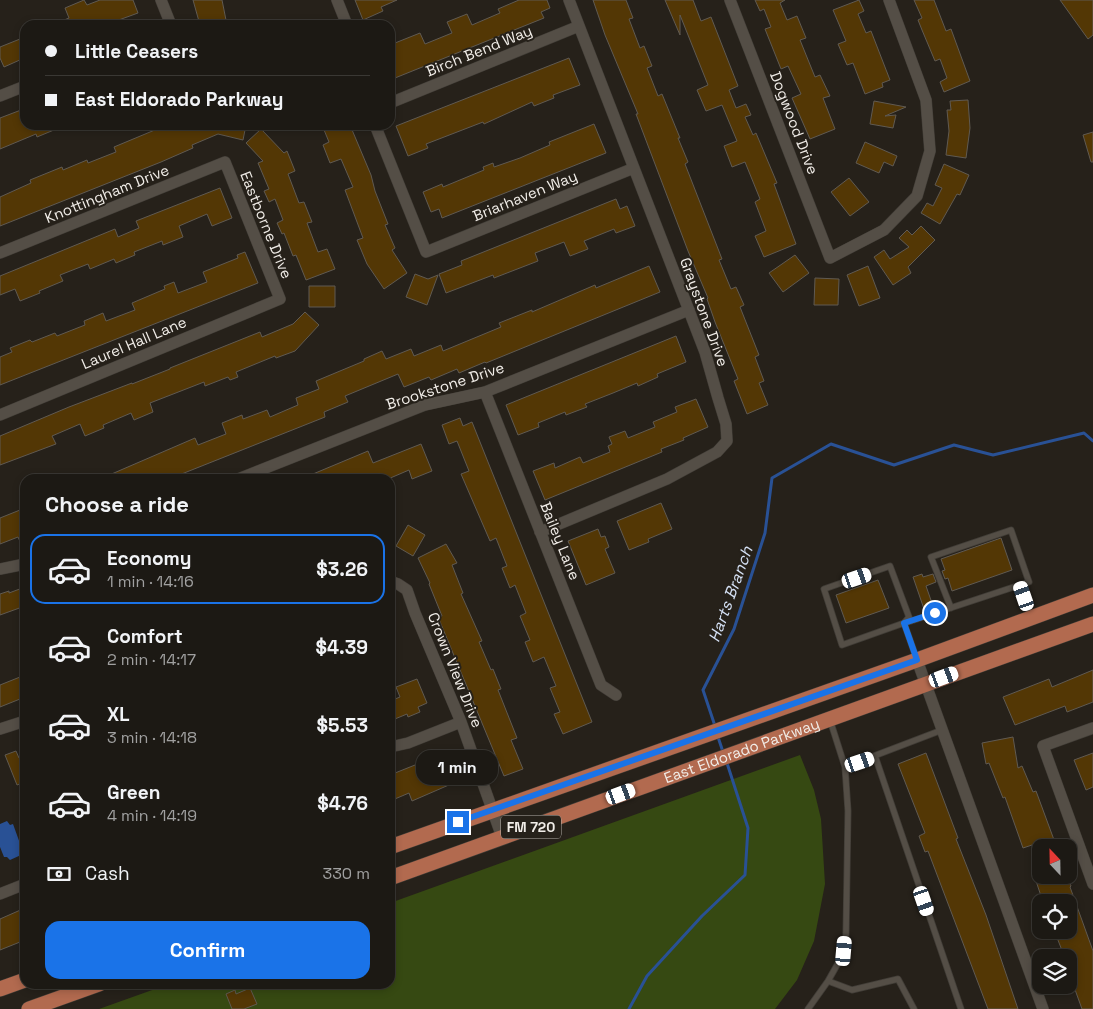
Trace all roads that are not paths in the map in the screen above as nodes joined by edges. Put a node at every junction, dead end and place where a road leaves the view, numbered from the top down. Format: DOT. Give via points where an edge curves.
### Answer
graph roads {
  1 [pos="162,0"];
  2 [pos="337,0"];
  3 [pos="569,0"];
  4 [pos="730,0"];
  5 [pos="889,0"];
  6 [pos="169,20"];
  7 [pos="345,20"];
  8 [pos="579,26"];
  9 [pos="20,88"];
  10 [pos="0,96"];
  11 [pos="395,101"];
  12 [pos="377,130"];
  13 [pos="225,162"];
  14 [pos="634,168"];
  15 [pos="0,253"];
  16 [pos="280,299"];
  17 [pos="689,310"];
  18 [pos="485,392"];
  19 [pos="0,415"];
  20 [pos="251,474"];
  21 [pos="540,532"];
  22 [pos="20,565"];
  23 [pos="0,569"];
  24 [pos="395,583"];
  25 [pos="1020,585"];
  26 [pos="1093,595"];
  27 [pos="951,608"];
  28 [pos="1031,617"];
  29 [pos="904,623"];
  30 [pos="1093,624"];
  31 [pos="917,660"];
  32 [pos="926,684"];
  33 [pos="616,695"];
  34 [pos="830,720"];
  35 [pos="461,722"];
  36 [pos="20,723"];
  37 [pos="1093,728"];
  38 [pos="0,729"];
  39 [pos="942,730"];
  40 [pos="395,746"];
  41 [pos="875,756"];
  42 [pos="845,767"];
  43 [pos="492,810"];
  44 [pos="502,837"];
  45 [pos="395,845"];
  46 [pos="395,876"];
  47 [pos="1093,882"];
  48 [pos="20,886"];
  49 [pos="0,894"];
  50 [pos="828,981"];
  51 [pos="20,982"];
  52 [pos="0,989"];
  53 [pos="85,989"];
  54 [pos="29,1009"];
  55 [pos="808,1009"];
  56 [pos="914,1009"];
  57 [pos="961,1009"];
  58 [pos="1043,1009"];
  1 -- 6 [label="street"];
  2 -- 7 [label="street"];
  3 -- 8 [label="street, Graystone Drive"];
  4 -- 5 [label="street, Dogwood Drive" via="830,258 884,230 917,196 930,151 926,100"];
  8 -- 11 [label="street, Birch Bend Way"];
  8 -- 14 [label="street, Graystone Drive"];
  9 -- 10 [label="street"];
  12 -- 14 [label="street, Briarhaven Way" via="426,252"];
  13 -- 15 [label="street, Knottingham Drive"];
  13 -- 16 [label="street, Eastborne Drive"];
  14 -- 17 [label="street, Graystone Drive"];
  16 -- 19 [label="street, Laurel Hall Lane"];
  17 -- 18 [label="street, Brookstone Drive"];
  17 -- 21 [label="street, Graystone Drive" via="726,424 727,441 717,452 668,479"];
  18 -- 20 [label="street, Brookstone Drive" via="425,405"];
  18 -- 21 [label="street, Bailey Lane"];
  21 -- 33 [label="street, Bailey Lane" via="601,685"];
  22 -- 23 [label="street"];
  24 -- 35 [label="street, Crown View Drive" via="407,590"];
  25 -- 27 [label="lane"];
  25 -- 27 [label="lane" via="1029,582 1011,530 931,557"];
  25 -- 28 [label="lane"];
  26 -- 28 [label="main road, East Eldorado Parkway / FM 720"];
  27 -- 29 [label="lane"];
  28 -- 31 [label="main road, East Eldorado Parkway / FM 720"];
  29 -- 29 [label="lane" via="909,617 890,566 824,589 842,645"];
  29 -- 31 [label="lane"];
  30 -- 32 [label="main road, East Eldorado Parkway / FM 720"];
  31 -- 32 [label="street"];
  31 -- 43 [label="main road, East Eldorado Parkway / FM 720"];
  32 -- 34 [label="main road, East Eldorado Parkway / FM 720"];
  32 -- 39 [label="street"];
  34 -- 42 [label="lane"];
  34 -- 44 [label="main road, East Eldorado Parkway / FM 720"];
  35 -- 40 [label="street"];
  35 -- 43 [label="street, Crown View Drive"];
  36 -- 38 [label="street"];
  37 -- 47 [label="street" via="1043,746"];
  39 -- 41 [label="lane"];
  39 -- 58 [label="street"];
  41 -- 42 [label="lane"];
  41 -- 57 [label="lane"];
  42 -- 50 [label="lane" via="848,810 846,933 844,951"];
  43 -- 44 [label="street, Crown View Drive"];
  43 -- 45 [label="main road, East Eldorado Parkway / FM 720"];
  44 -- 46 [label="main road, East Eldorado Parkway / FM 720"];
  48 -- 49 [label="street"];
  50 -- 55 [label="lane"];
  50 -- 56 [label="lane" via="852,990 898,979"];
  51 -- 52 [label="main road"];
  53 -- 54 [label="main road"];
}
